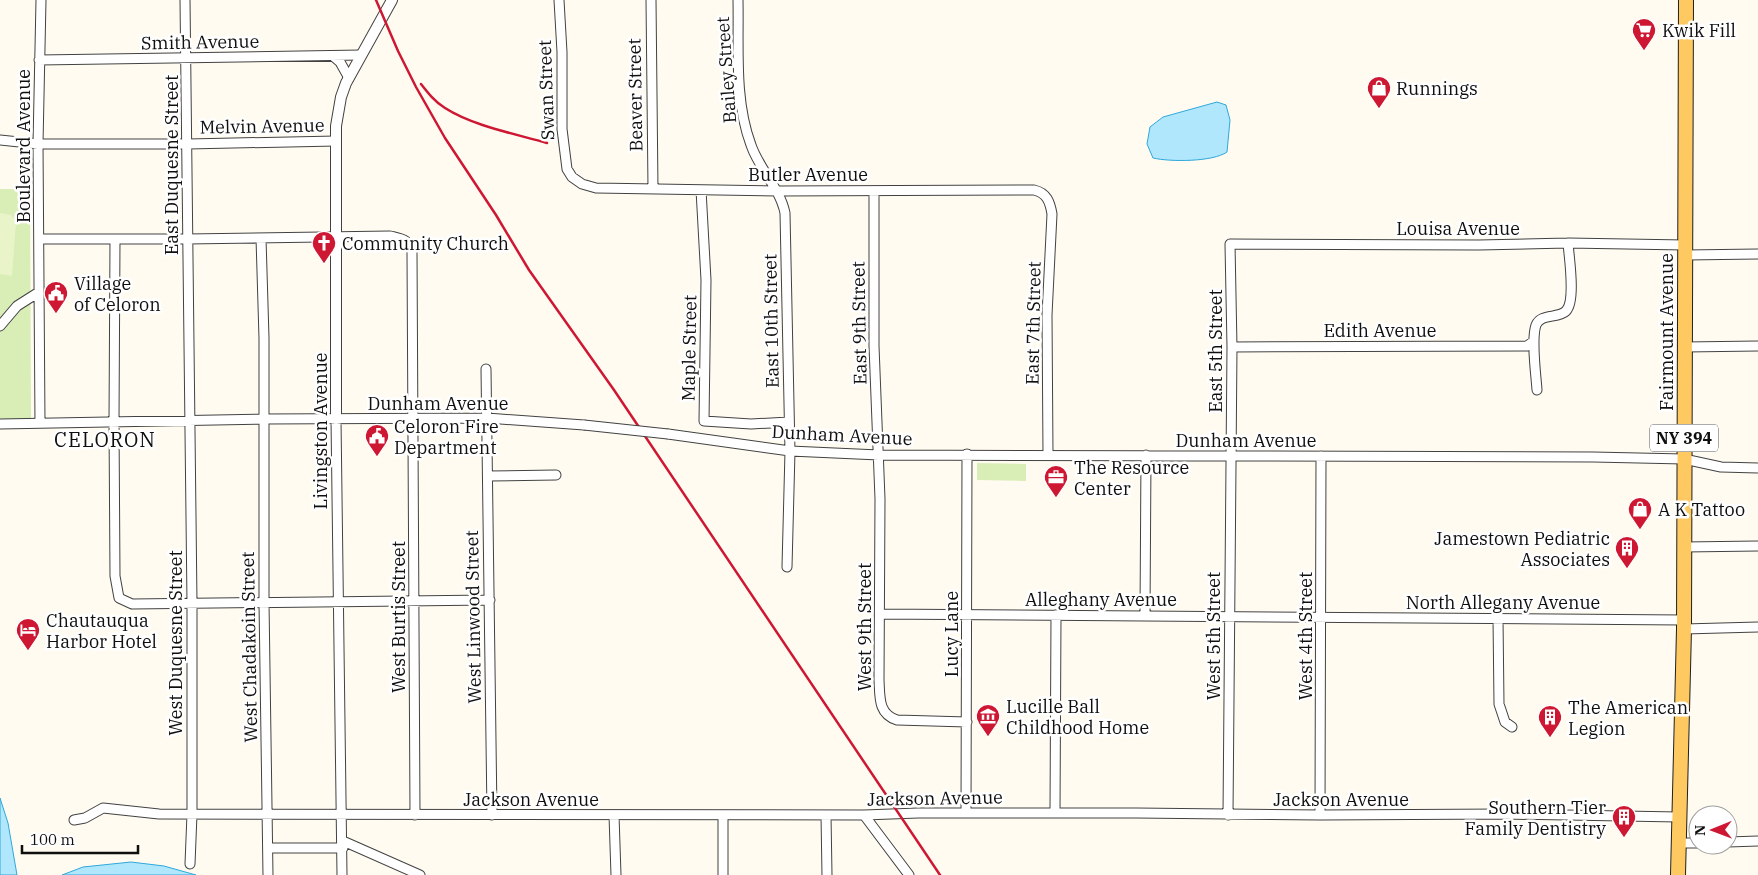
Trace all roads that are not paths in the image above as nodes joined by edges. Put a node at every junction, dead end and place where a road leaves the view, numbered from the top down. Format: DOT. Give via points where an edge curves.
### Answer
graph roads {
  1 [pos="41,0"];
  2 [pos="185,0"];
  3 [pos="392,0"];
  4 [pos="560,0"];
  5 [pos="651,0"];
  6 [pos="738,0"];
  7 [pos="1686,0"];
  8 [pos="333,56"];
  9 [pos="361,56"];
  10 [pos="186,59"];
  11 [pos="39,60"];
  12 [pos="349,78"];
  13 [pos="0,140"];
  14 [pos="336,141"];
  15 [pos="38,144"];
  16 [pos="188,144"];
  17 [pos="572,177"];
  18 [pos="652,189"];
  19 [pos="701,190"];
  20 [pos="777,191"];
  21 [pos="874,191"];
  22 [pos="1045,195"];
  23 [pos="335,237"];
  24 [pos="261,238"];
  25 [pos="39,239"];
  26 [pos="187,239"];
  27 [pos="115,240"];
  28 [pos="1568,243"];
  29 [pos="1230,244"];
  30 [pos="1686,250"];
  31 [pos="1758,254"];
  32 [pos="39,292"];
  33 [pos="0,326"];
  34 [pos="1532,343"];
  35 [pos="1758,346"];
  36 [pos="1232,347"];
  37 [pos="1685,347"];
  38 [pos="486,369"];
  39 [pos="1537,390"];
  40 [pos="413,418"];
  41 [pos="487,418"];
  42 [pos="264,419"];
  43 [pos="336,419"];
  44 [pos="189,421"];
  45 [pos="114,422"];
  46 [pos="789,422"];
  47 [pos="40,423"];
  48 [pos="0,424"];
  49 [pos="790,451"];
  50 [pos="966,454"];
  51 [pos="1048,454"];
  52 [pos="879,455"];
  53 [pos="1146,455"];
  54 [pos="1321,456"];
  55 [pos="1231,457"];
  56 [pos="1684,459"];
  57 [pos="1758,468"];
  58 [pos="556,475"];
  59 [pos="488,476"];
  60 [pos="1758,546"];
  61 [pos="1684,547"];
  62 [pos="787,567"];
  63 [pos="414,600"];
  64 [pos="490,600"];
  65 [pos="337,601"];
  66 [pos="264,602"];
  67 [pos="192,603"];
  68 [pos="880,614"];
  69 [pos="967,614"];
  70 [pos="1056,615"];
  71 [pos="1145,615"];
  72 [pos="1230,616"];
  73 [pos="1322,617"];
  74 [pos="1498,618"];
  75 [pos="1683,625"];
  76 [pos="1758,627"];
  77 [pos="967,722"];
  78 [pos="1512,727"];
  79 [pos="966,813"];
  80 [pos="1054,813"];
  81 [pos="192,814"];
  82 [pos="267,814"];
  83 [pos="340,814"];
  84 [pos="415,815"];
  85 [pos="492,815"];
  86 [pos="614,815"];
  87 [pos="723,815"];
  88 [pos="826,815"];
  89 [pos="864,815"];
  90 [pos="1228,815"];
  91 [pos="1320,815"];
  92 [pos="1679,817"];
  93 [pos="74,820"];
  94 [pos="1758,841"];
  95 [pos="1738,842"];
  96 [pos="1679,843"];
  97 [pos="1688,843"];
  98 [pos="343,845"];
  99 [pos="268,848"];
  100 [pos="190,864"];
  101 [pos="268,875"];
  102 [pos="342,875"];
  103 [pos="420,875"];
  104 [pos="616,875"];
  105 [pos="723,875"];
  106 [pos="827,875"];
  107 [pos="909,875"];
  108 [pos="1678,875"];
  1 -- 11 [label="street, Boulevard Avenue"];
  2 -- 10 [label="street, East Duquesne Street"];
  3 -- 9 [label="street, Livingston Avenue"];
  4 -- 17 [label="street, Swan Street" via="562,129 567,169"];
  5 -- 18 [label="street, Beaver Street"];
  6 -- 20 [label="street, Bailey Street" via="739,82 744,121 751,147"];
  7 -- 30 [label="main road, Fairmount Avenue / NY 394"];
  8 -- 9 [label="street, Smith Avenue"];
  8 -- 10 [label="street, Smith Avenue"];
  8 -- 12 [label="street"];
  9 -- 12 [label="street, Livingston Avenue"];
  10 -- 11 [label="street, Smith Avenue"];
  10 -- 16 [label="street, East Duquesne Street"];
  11 -- 15 [label="street, Boulevard Avenue"];
  12 -- 14 [label="street, Livingston Avenue" via="341,97"];
  13 -- 15 [label="street, Melvin Avenue"];
  14 -- 16 [label="street, Melvin Avenue"];
  14 -- 23 [label="street, Livingston Avenue"];
  15 -- 16 [label="street, Melvin Avenue"];
  15 -- 25 [label="street, Boulevard Avenue"];
  16 -- 26 [label="street, East Duquesne Street"];
  17 -- 18 [label="street, Butler Avenue" via="596,188"];
  18 -- 19 [label="street, Butler Avenue"];
  19 -- 20 [label="street, Butler Avenue"];
  19 -- 46 [label="street, Maple Street" via="706,280 704,421"];
  20 -- 21 [label="street, Butler Avenue"];
  20 -- 46 [label="street, East 10th Street" via="785,213"];
  21 -- 22 [label="street, Butler Avenue" via="1034,190"];
  21 -- 52 [label="street, East 9th Street" via="874,346"];
  22 -- 51 [label="street, East 7th Street" via="1052,214 1047,315"];
  23 -- 24 [label="street"];
  23 -- 40 [label="street, West Burtis Street" via="390,236 409,243 412,252"];
  23 -- 43 [label="street, Livingston Avenue"];
  24 -- 26 [label="street"];
  24 -- 42 [label="street, West Chadakoin Street"];
  25 -- 27 [label="street"];
  25 -- 32 [label="street, Boulevard Avenue"];
  26 -- 27 [label="street"];
  26 -- 44 [label="street, East Duquesne Street"];
  27 -- 45 [label="street"];
  28 -- 29 [label="street, Louisa Avenue"];
  28 -- 30 [label="street, Louisa Avenue"];
  28 -- 34 [label="street" via="1570,304 1567,311 1536,324"];
  29 -- 36 [label="street, East 5th Street"];
  30 -- 31 [label="street, Louisa Avenue"];
  30 -- 37 [label="main road, Fairmount Avenue / NY 394"];
  32 -- 33 [label="street" via="17,306"];
  32 -- 47 [label="street, Boulevard Avenue"];
  34 -- 36 [label="street, Edith Avenue"];
  34 -- 39 [label="street"];
  35 -- 37 [label="street"];
  36 -- 55 [label="street, East 5th Street"];
  37 -- 56 [label="main road, Fairmount Avenue / NY 394"];
  38 -- 41 [label="street, West Linwood Street"];
  40 -- 41 [label="street, Dunham Avenue"];
  40 -- 43 [label="street, Dunham Avenue"];
  40 -- 63 [label="street, West Burtis Street"];
  41 -- 49 [label="street, Dunham Avenue, bridge" via="668,434"];
  41 -- 59 [label="street, West Linwood Street"];
  42 -- 43 [label="street, Dunham Avenue"];
  42 -- 44 [label="street, Dunham Avenue"];
  42 -- 66 [label="street, West Chadakoin Street"];
  43 -- 65 [label="street, Livingston Avenue"];
  44 -- 45 [label="street, Dunham Avenue"];
  44 -- 67 [label="street, West Duquesne Street"];
  45 -- 47 [label="street, Dunham Avenue"];
  45 -- 67 [label="street" via="117,593 122,600 132,604"];
  46 -- 49 [label="street, East 10th Street"];
  47 -- 48 [label="street, Dunham Avenue"];
  49 -- 52 [label="street, Dunham Avenue"];
  49 -- 62 [label="street, East 10th Street"];
  50 -- 51 [label="street, Dunham Avenue"];
  50 -- 52 [label="street, Dunham Avenue"];
  50 -- 69 [label="street, Lucy Lane"];
  51 -- 53 [label="street, Dunham Avenue"];
  52 -- 68 [label="street, West 9th Street"];
  53 -- 55 [label="street, Dunham Avenue"];
  53 -- 71 [label="street"];
  54 -- 55 [label="street, Dunham Avenue"];
  54 -- 56 [label="street, Dunham Avenue"];
  54 -- 73 [label="street, West 4th Street"];
  55 -- 72 [label="street, West 5th Street"];
  56 -- 57 [label="street, Dunham Avenue" via="1721,467"];
  56 -- 61 [label="main road, Fairmount Avenue / NY 394"];
  58 -- 59 [label="street"];
  59 -- 64 [label="street, West Linwood Street"];
  60 -- 61 [label="street"];
  61 -- 75 [label="main road, Fairmount Avenue / NY 394"];
  63 -- 64 [label="street"];
  63 -- 65 [label="street"];
  63 -- 84 [label="street, West Burtis Street"];
  64 -- 85 [label="street, West Linwood Street"];
  65 -- 66 [label="street"];
  65 -- 83 [label="street, Livingston Avenue"];
  66 -- 67 [label="street"];
  66 -- 82 [label="street, West Chadakoin Street"];
  67 -- 81 [label="street, West Duquesne Street"];
  68 -- 69 [label="street, Alleghany Avenue"];
  68 -- 77 [label="street, West 9th Street" via="880,695 881,706 889,718"];
  69 -- 70 [label="street, Alleghany Avenue"];
  69 -- 77 [label="street, Lucy Lane"];
  70 -- 71 [label="street, Alleghany Avenue"];
  70 -- 80 [label="street"];
  71 -- 72 [label="street, Alleghany Avenue"];
  72 -- 73 [label="street, Alleghany Avenue"];
  72 -- 90 [label="street, West 5th Street"];
  73 -- 74 [label="street, North Allegany Avenue"];
  73 -- 91 [label="street, West 4th Street"];
  74 -- 75 [label="street, North Allegany Avenue"];
  74 -- 78 [label="street" via="1499,704 1505,722"];
  75 -- 76 [label="street, North Allegany Avenue"];
  75 -- 92 [label="main road, Fairmount Avenue / NY 394"];
  77 -- 79 [label="street, Lucy Lane"];
  79 -- 80 [label="street, Jackson Avenue"];
  79 -- 89 [label="street, Jackson Avenue"];
  80 -- 90 [label="street, Jackson Avenue"];
  81 -- 82 [label="street, Jackson Avenue"];
  81 -- 93 [label="street, Jackson Avenue" via="103,808"];
  81 -- 100 [label="street, West Duquesne Street"];
  82 -- 83 [label="street, Jackson Avenue"];
  82 -- 99 [label="street, West Chadakoin Street"];
  83 -- 84 [label="street, Jackson Avenue"];
  83 -- 98 [label="street, Livingston Avenue"];
  84 -- 85 [label="street, Jackson Avenue"];
  85 -- 86 [label="street, Jackson Avenue"];
  86 -- 87 [label="street, Jackson Avenue"];
  86 -- 104 [label="street"];
  87 -- 88 [label="street, Jackson Avenue"];
  87 -- 105 [label="street"];
  88 -- 89 [label="street, Jackson Avenue"];
  88 -- 106 [label="street"];
  89 -- 107 [label="street"];
  90 -- 91 [label="street, Jackson Avenue"];
  91 -- 92 [label="street, Jackson Avenue"];
  92 -- 96 [label="main road, Fairmount Avenue / NY 394"];
  94 -- 95 [label="street"];
  96 -- 97 [label="street"];
  96 -- 108 [label="main road, Fairmount Avenue / NY 394"];
  98 -- 99 [label="street"];
  98 -- 102 [label="street, Livingston Avenue"];
  98 -- 103 [label="street"];
  99 -- 101 [label="street, West Chadakoin Street"];
}
